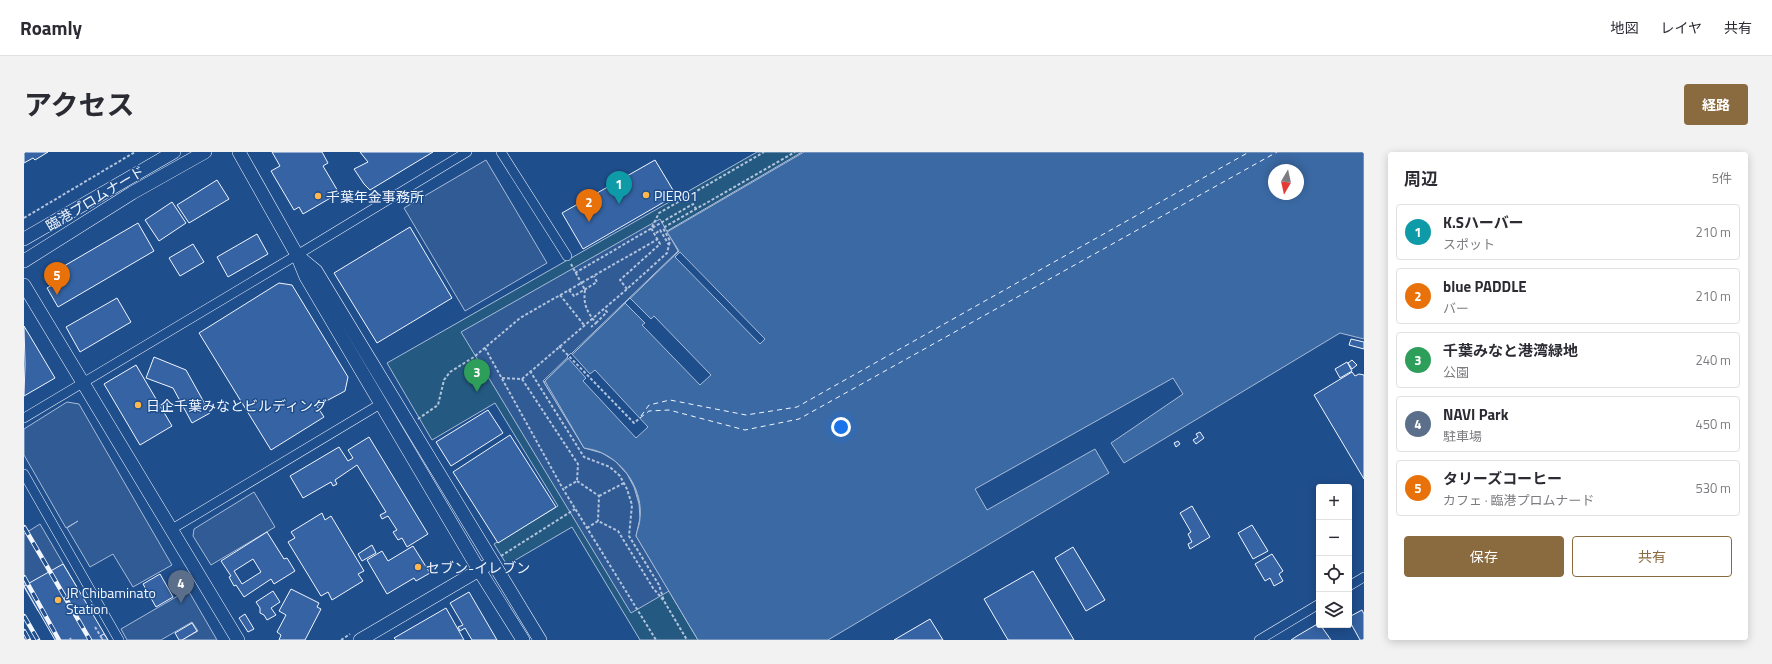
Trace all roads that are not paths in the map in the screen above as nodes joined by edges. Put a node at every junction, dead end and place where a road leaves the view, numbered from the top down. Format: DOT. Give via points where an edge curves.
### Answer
graph roads {
  1 [pos="174,152"];
  2 [pos="205,152"];
  3 [pos="239,152"];
  4 [pos="467,152"];
  5 [pos="501,152"];
  6 [pos="24,239"];
  7 [pos="297,255"];
  8 [pos="567,256"];
  9 [pos="24,261"];
  10 [pos="24,285"];
  11 [pos="82,383"];
  12 [pos="382,403"];
  13 [pos="24,418"];
  14 [pos="24,474"];
  15 [pos="172,529"];
  16 [pos="495,560"];
  17 [pos="479,570"];
  18 [pos="1364,577"];
  19 [pos="1352,584"];
  20 [pos="1316,606"];
  21 [pos="119,640"];
  22 [pos="238,640"];
  23 [pos="360,640"];
  24 [pos="524,640"];
  25 [pos="540,640"];
  26 [pos="1258,640"];
  1 -- 6 [label="street, 臨港プロムナード"];
  2 -- 9 [label="street, 臨港プロムナード" via="132,193"];
  3 -- 7 [label="street"];
  4 -- 7 [label="street"];
  5 -- 8 [label="street"];
  7 -- 11 [label="street"];
  7 -- 12 [label="street" via="306,277"];
  7 -- 16 [label="street" via="316,271"];
  10 -- 11 [label="street"];
  11 -- 13 [label="street"];
  11 -- 15 [label="street"];
  12 -- 15 [label="street"];
  12 -- 17 [label="street"];
  14 -- 21 [label="street"];
  15 -- 22 [label="street"];
  16 -- 17 [label="street"];
  16 -- 25 [label="street"];
  17 -- 23 [label="street"];
  17 -- 24 [label="street"];
  18 -- 19 [label="street"];
  20 -- 26 [label="street"];
}
